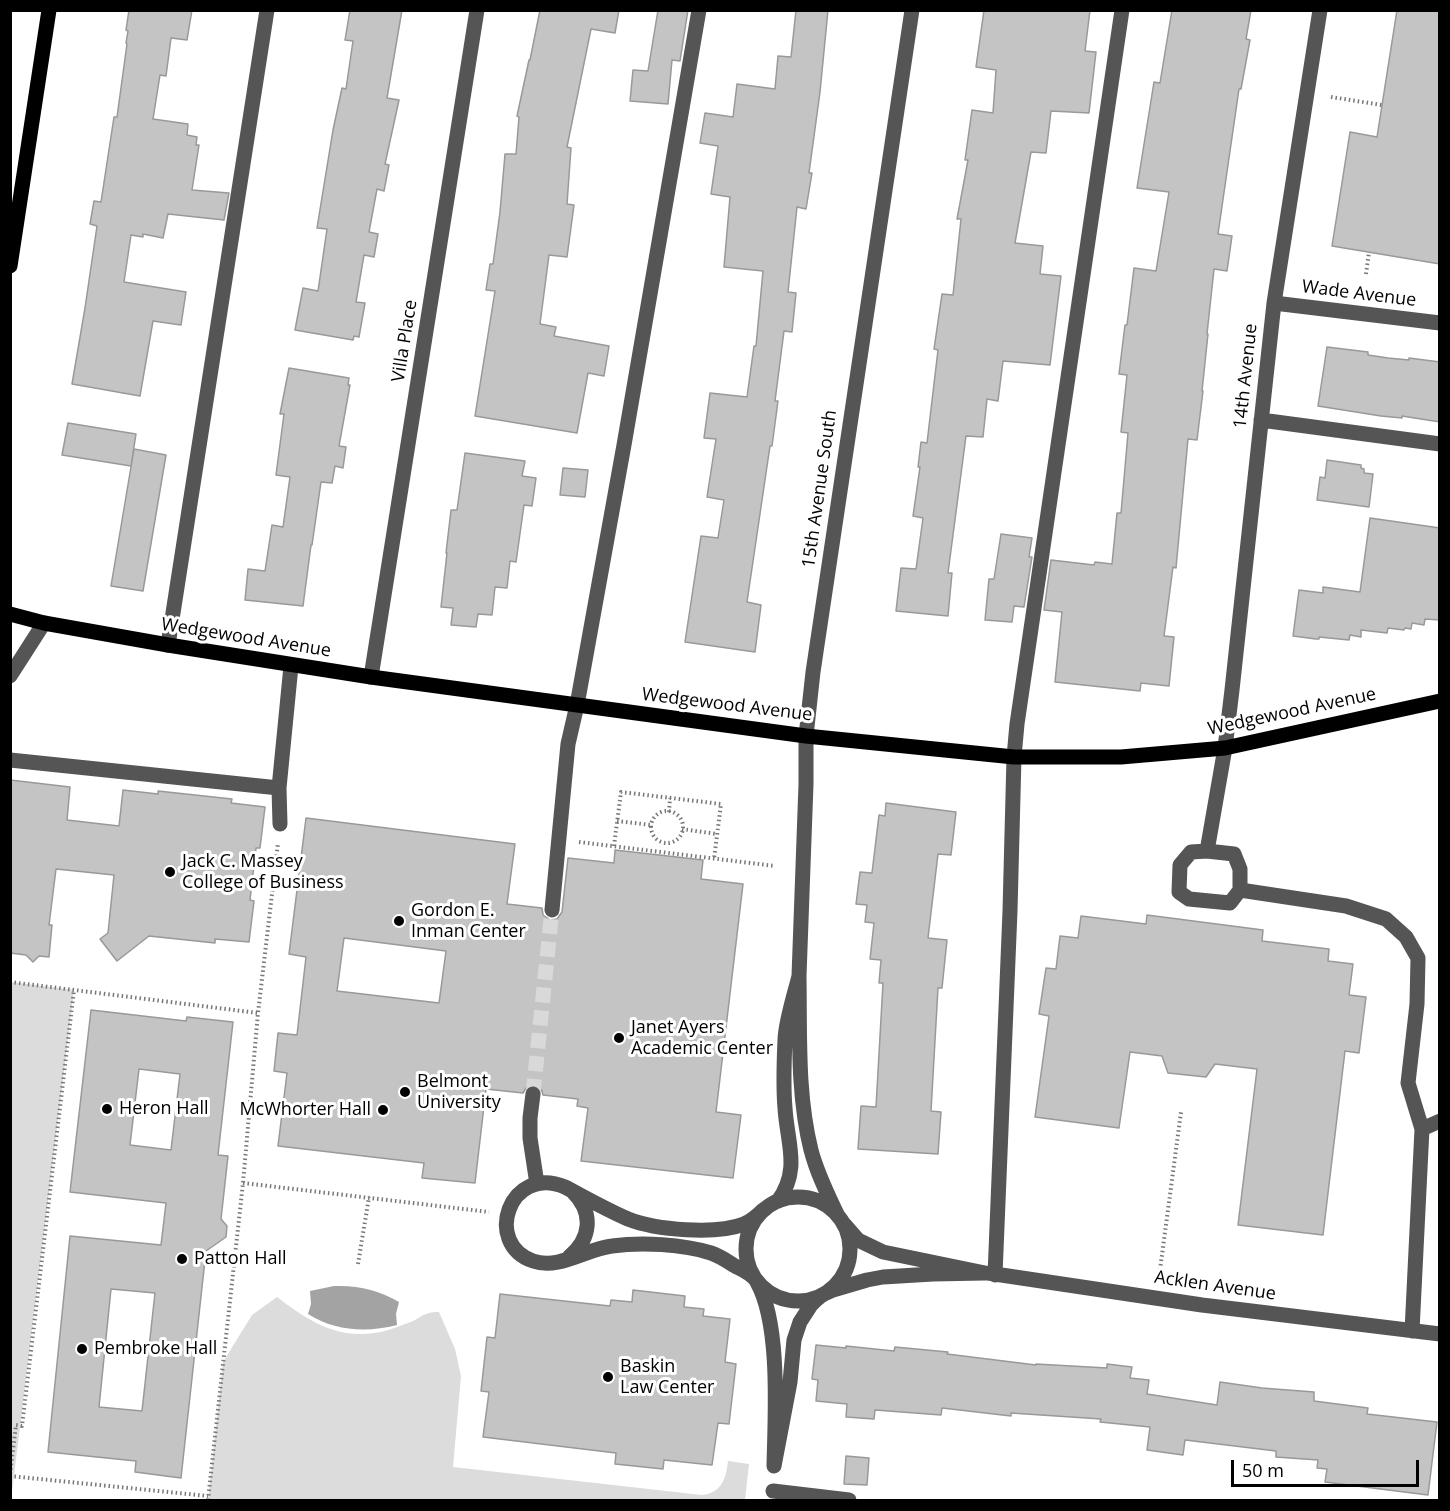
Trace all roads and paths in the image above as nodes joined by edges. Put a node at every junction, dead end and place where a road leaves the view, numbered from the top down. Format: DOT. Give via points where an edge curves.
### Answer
graph roads {
  1 [pos="49,10"];
  2 [pos="267,10"];
  3 [pos="477,10"];
  4 [pos="699,10"];
  5 [pos="912,10"];
  6 [pos="1122,10"];
  7 [pos="1320,10"];
  8 [pos="1331,97"];
  9 [pos="1382,105"];
  10 [pos="26,163"];
  11 [pos="10,183"];
  12 [pos="1369,252"];
  13 [pos="10,266"];
  14 [pos="1366,274"];
  15 [pos="1274,303"];
  16 [pos="1440,323"];
  17 [pos="1261,420"];
  18 [pos="1440,444"];
  19 [pos="10,614"];
  20 [pos="44,623"];
  21 [pos="168,645"];
  22 [pos="291,666"];
  23 [pos="10,676"];
  24 [pos="371,677"];
  25 [pos="1440,701"];
  26 [pos="577,705"];
  27 [pos="806,736"];
  28 [pos="1225,748"];
  29 [pos="1014,757"];
  30 [pos="10,760"];
  31 [pos="279,788"];
  32 [pos="670,798"];
  33 [pos="669,812"];
  34 [pos="617,821"];
  35 [pos="280,824"];
  36 [pos="651,825"];
  37 [pos="682,829"];
  38 [pos="717,834"];
  39 [pos="579,842"];
  40 [pos="665,843"];
  41 [pos="614,846"];
  42 [pos="664,852"];
  43 [pos="1207,852"];
  44 [pos="714,859"];
  45 [pos="775,866"];
  46 [pos="1240,890"];
  47 [pos="552,910"];
  48 [pos="799,976"];
  49 [pos="10,982"];
  50 [pos="74,990"];
  51 [pos="258,1013"];
  52 [pos="534,1094"];
  53 [pos="1181,1112"];
  54 [pos="1440,1121"];
  55 [pos="1422,1129"];
  56 [pos="243,1182"];
  57 [pos="537,1184"];
  58 [pos="565,1187"];
  59 [pos="369,1197"];
  60 [pos="778,1201"];
  61 [pos="763,1210"];
  62 [pos="507,1214"];
  63 [pos="840,1219"];
  64 [pos="558,1262"];
  65 [pos="358,1264"];
  66 [pos="1160,1270"];
  67 [pos="990,1274"];
  68 [pos="756,1279"];
  69 [pos="822,1294"];
  70 [pos="1412,1331"];
  71 [pos="1440,1334"];
  72 [pos="13,1425"];
  73 [pos="774,1466"];
  74 [pos="10,1475"];
  75 [pos="772,1496"];
  76 [pos="208,1498"];
  77 [pos="849,1500"];
  1 -- 10 [label="main road"];
  2 -- 21 [label="street"];
  3 -- 24 [label="street, Villa Place"];
  4 -- 26 [label="street"];
  5 -- 27 [label="street, 15th Avenue South" via="840,481"];
  6 -- 29 [label="street"];
  7 -- 15 [label="street, 14th Avenue"];
  8 -- 9 [label="path"];
  10 -- 11 [label="main road"];
  10 -- 13 [label="main road"];
  12 -- 14 [label="path"];
  15 -- 16 [label="street, Wade Avenue"];
  15 -- 17 [label="street, 14th Avenue"];
  17 -- 18 [label="street"];
  17 -- 28 [label="street, 14th Avenue"];
  19 -- 20 [label="main road, Wedgewood Avenue"];
  20 -- 21 [label="main road, Wedgewood Avenue"];
  20 -- 23 [label="street"];
  21 -- 22 [label="main road, Wedgewood Avenue"];
  22 -- 24 [label="main road, Wedgewood Avenue"];
  22 -- 31 [label="street"];
  24 -- 26 [label="main road, Wedgewood Avenue"];
  25 -- 28 [label="main road, Wedgewood Avenue"];
  26 -- 27 [label="main road, Wedgewood Avenue"];
  26 -- 47 [label="street" via="568,744"];
  27 -- 29 [label="main road, Wedgewood Avenue"];
  27 -- 48 [label="street, 15th Avenue South"];
  28 -- 29 [label="main road, Wedgewood Avenue" via="1121,757"];
  28 -- 43 [label="street, 14th Avenue"];
  29 -- 67 [label="street" via="1010,911"];
  30 -- 31 [label="street"];
  31 -- 35 [label="street"];
  32 -- 33 [label="path"];
  32 -- 34 [label="path" via="621,792"];
  32 -- 38 [label="path" via="721,804"];
  33 -- 36 [label="path" via="659,814"];
  33 -- 37 [label="path" via="680,819"];
  34 -- 36 [label="path"];
  34 -- 41 [label="path"];
  35 -- 51 [label="path"];
  36 -- 40 [label="path" via="654,837"];
  37 -- 38 [label="path"];
  37 -- 40 [label="path" via="675,841"];
  38 -- 44 [label="path"];
  39 -- 41 [label="path"];
  40 -- 42 [label="path"];
  41 -- 42 [label="path"];
  42 -- 44 [label="path"];
  43 -- 46 [label="street" via="1234,854 1240,868"];
  43 -- 46 [label="street" via="1191,852 1180,865 1179,892 1189,899 1230,903"];
  44 -- 45 [label="path"];
  46 -- 55 [label="street" via="1347,906 1386,919 1406,937 1418,958 1408,1083"];
  48 -- 60 [label="street, 15th Avenue South" via="785,1037 785,1110 791,1170"];
  48 -- 63 [label="street, 15th Avenue South" via="806,1123 824,1188"];
  49 -- 50 [label="path"];
  50 -- 51 [label="path"];
  50 -- 72 [label="path" via="22,1426"];
  51 -- 56 [label="path"];
  52 -- 57 [label="street" via="530,1138"];
  53 -- 66 [label="path"];
  54 -- 55 [label="street"];
  55 -- 70 [label="street"];
  56 -- 59 [label="path"];
  56 -- 76 [label="path"];
  57 -- 58 [label="street" via="550,1182"];
  57 -- 62 [label="street" via="517,1196"];
  58 -- 61 [label="street" via="629,1219 672,1228 726,1228 743,1224"];
  58 -- 64 [label="street" via="580,1199 587,1222 578,1248"];
  59 -- 62 [label="path"];
  59 -- 65 [label="path"];
  60 -- 61 [label="street"];
  60 -- 63 [label="street" via="791,1197 812,1199 828,1206"];
  61 -- 68 [label="street" via="747,1238 749,1265"];
  62 -- 64 [label="street" via="506,1228 518,1252 530,1260"];
  63 -- 67 [label="street, Acklen Avenue" via="858,1240 883,1252"];
  63 -- 69 [label="street" via="850,1244 849,1257 840,1279"];
  64 -- 68 [label="street" via="603,1247 655,1245 712,1253"];
  67 -- 69 [label="street, Acklen Avenue" via="883,1277"];
  67 -- 70 [label="street, Acklen Avenue"];
  68 -- 69 [label="street" via="783,1298 802,1300"];
  68 -- 73 [label="street" via="772,1333"];
  69 -- 73 [label="street" via="797,1331"];
  70 -- 71 [label="street, Acklen Avenue"];
  72 -- 74 [label="path"];
  73 -- 75 [label="street"];
  74 -- 76 [label="path"];
  75 -- 77 [label="street"];
}
